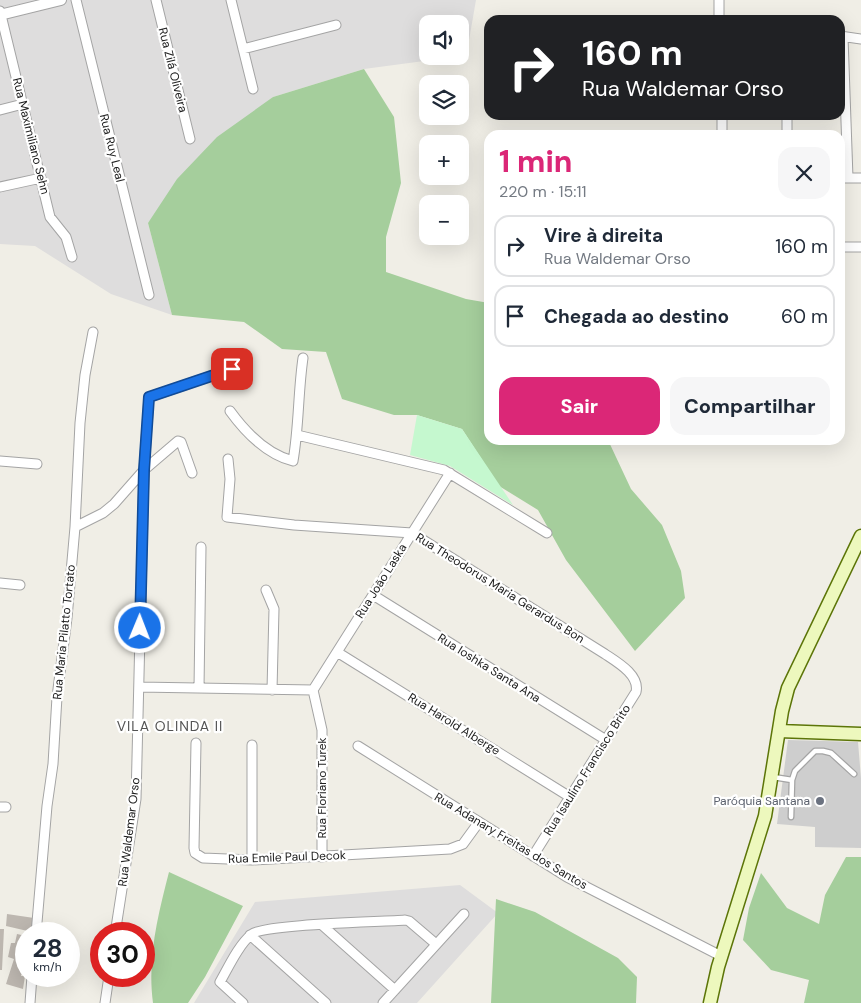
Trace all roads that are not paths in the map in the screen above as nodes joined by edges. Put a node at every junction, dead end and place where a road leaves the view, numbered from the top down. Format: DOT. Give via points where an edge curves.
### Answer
graph roads {
  1 [pos="61,0"];
  2 [pos="76,0"];
  3 [pos="156,0"];
  4 [pos="231,0"];
  5 [pos="719,0"];
  6 [pos="0,14"];
  7 [pos="720,15"];
  8 [pos="336,25"];
  9 [pos="845,36"];
  10 [pos="861,39"];
  11 [pos="243,49"];
  12 [pos="253,89"];
  13 [pos="23,104"];
  14 [pos="0,110"];
  15 [pos="190,139"];
  16 [pos="41,178"];
  17 [pos="845,178"];
  18 [pos="861,178"];
  19 [pos="0,188"];
  20 [pos="845,247"];
  21 [pos="861,247"];
  22 [pos="72,257"];
  23 [pos="149,295"];
  24 [pos="93,332"];
  25 [pos="304,358"];
  26 [pos="232,369"];
  27 [pos="230,411"];
  28 [pos="297,435"];
  29 [pos="228,459"];
  30 [pos="0,461"];
  31 [pos="37,464"];
  32 [pos="144,470"];
  33 [pos="450,472"];
  34 [pos="192,473"];
  35 [pos="75,527"];
  36 [pos="412,533"];
  37 [pos="547,533"];
  38 [pos="861,536"];
  39 [pos="201,547"];
  40 [pos="0,583"];
  41 [pos="20,585"];
  42 [pos="266,590"];
  43 [pos="373,595"];
  44 [pos="337,652"];
  45 [pos="636,683"];
  46 [pos="139,687"];
  47 [pos="199,688"];
  48 [pos="272,690"];
  49 [pos="313,690"];
  50 [pos="779,731"];
  51 [pos="861,734"];
  52 [pos="606,740"];
  53 [pos="196,743"];
  54 [pos="252,745"];
  55 [pos="358,746"];
  56 [pos="854,774"];
  57 [pos="772,777"];
  58 [pos="792,780"];
  59 [pos="570,797"];
  60 [pos="791,817"];
  61 [pos="479,822"];
  62 [pos="533,856"];
  63 [pos="322,857"];
  64 [pos="252,860"];
  65 [pos="464,914"];
  66 [pos="37,922"];
  67 [pos="117,922"];
  68 [pos="322,925"];
  69 [pos="250,935"];
  70 [pos="436,944"];
  71 [pos="721,956"];
  72 [pos="31,987"];
  73 [pos="107,987"];
  74 [pos="395,990"];
  75 [pos="30,1003"];
  76 [pos="104,1003"];
  77 [pos="243,1003"];
  78 [pos="326,1003"];
  79 [pos="383,1003"];
  80 [pos="710,1003"];
  1 -- 6 [label="street"];
  2 -- 23 [label="street, Rua Ruy Leal"];
  3 -- 15 [label="street, Rua Zilá Oliveira"];
  4 -- 11 [label="street"];
  5 -- 7 [label="street"];
  6 -- 13 [label="street, Rua Maximiliano Sehn"];
  8 -- 11 [label="street"];
  9 -- 10 [label="street"];
  11 -- 12 [label="street"];
  13 -- 14 [label="street"];
  13 -- 16 [label="street, Rua Maximiliano Sehn"];
  16 -- 19 [label="street"];
  16 -- 22 [label="street, Rua Maximiliano Sehn" via="50,217 66,237"];
  17 -- 18 [label="street"];
  20 -- 21 [label="street"];
  24 -- 35 [label="street, Rua Maria Pilatto Tortato" via="81,409"];
  25 -- 28 [label="street"];
  26 -- 32 [label="street, Rua Waldemar Orso" via="149,397"];
  27 -- 28 [label="street" via="259,443 285,459 292,461"];
  28 -- 33 [label="street"];
  29 -- 36 [label="street, Rua Theodorus Maria Gerardus Bon" via="227,517"];
  30 -- 31 [label="street"];
  32 -- 34 [label="street" via="180,441"];
  32 -- 35 [label="street" via="114,504"];
  32 -- 46 [label="street, Rua Waldemar Orso"];
  33 -- 36 [label="street, Rua João Laska"];
  33 -- 37 [label="street"];
  35 -- 66 [label="street, Rua Maria Pilatto Tortato"];
  36 -- 43 [label="street, Rua João Laska"];
  36 -- 45 [label="street, Rua Theodorus Maria Gerardus Bon" via="605,654 628,672"];
  38 -- 50 [label="main road" via="793,676"];
  39 -- 47 [label="street"];
  40 -- 41 [label="street"];
  42 -- 48 [label="street" via="274,609"];
  43 -- 44 [label="street, Rua João Laska"];
  43 -- 52 [label="street, Rua Ioshka Santa Ana"];
  44 -- 49 [label="street, Rua João Laska"];
  44 -- 59 [label="street, Rua Harold Alberge"];
  45 -- 52 [label="street, Rua Isaulino Francisco Brito" via="636,692"];
  46 -- 47 [label="street"];
  46 -- 67 [label="street, Rua Waldemar Orso" via="136,799"];
  47 -- 48 [label="street"];
  48 -- 49 [label="street"];
  49 -- 63 [label="street, Rua Floriano Turek" via="322,730"];
  50 -- 51 [label="main road"];
  50 -- 57 [label="main road"];
  52 -- 59 [label="street, Rua Isaulino Francisco Brito"];
  53 -- 64 [label="street, Rua Emile Paul Decok" via="195,853 203,858"];
  54 -- 64 [label="street"];
  55 -- 61 [label="street, Rua Adanary Freitas dos Santos"];
  56 -- 58 [label="lane" via="831,753 823,751 815,752 795,770"];
  57 -- 58 [label="lane"];
  57 -- 71 [label="main road" via="762,825"];
  58 -- 60 [label="lane"];
  59 -- 62 [label="street, Rua Isaulino Francisco Brito"];
  61 -- 62 [label="street, Rua Adanary Freitas dos Santos"];
  61 -- 63 [label="street, Rua Emile Paul Decok" via="463,844 450,849"];
  62 -- 71 [label="street, Rua Adanary Freitas dos Santos" via="567,877"];
  63 -- 64 [label="street, Rua Emile Paul Decok"];
  65 -- 70 [label="street"];
  68 -- 69 [label="street" via="262,930"];
  68 -- 70 [label="street" via="405,920"];
  68 -- 74 [label="street"];
  69 -- 77 [label="street" via="220,982"];
  69 -- 78 [label="street"];
  70 -- 74 [label="street"];
  71 -- 80 [label="main road"];
  72 -- 75 [label="street"];
  73 -- 76 [label="street"];
  74 -- 79 [label="street"];
}
